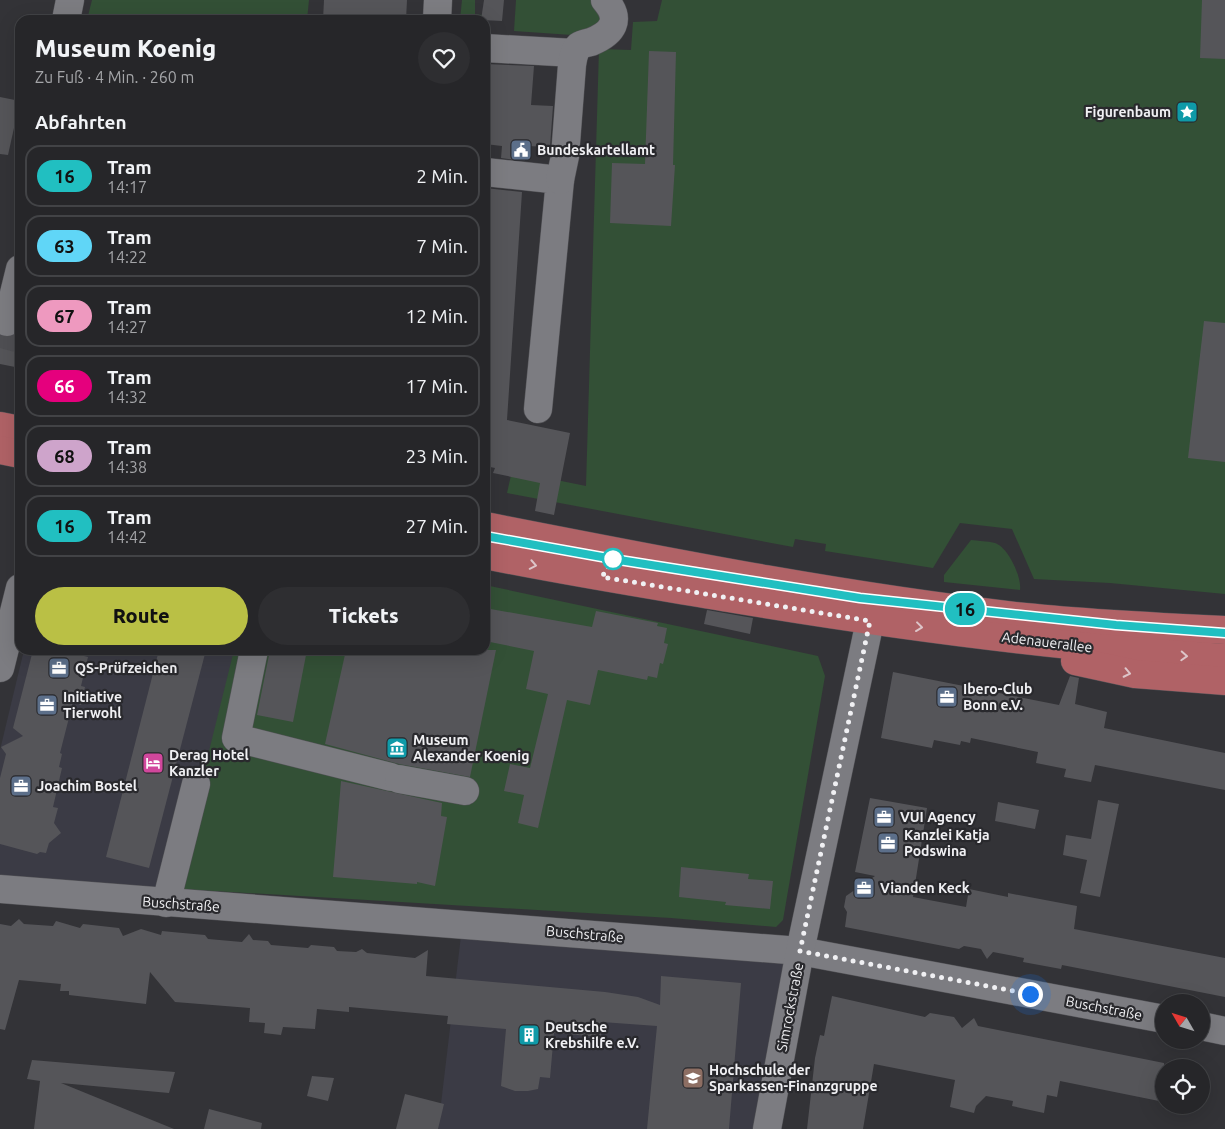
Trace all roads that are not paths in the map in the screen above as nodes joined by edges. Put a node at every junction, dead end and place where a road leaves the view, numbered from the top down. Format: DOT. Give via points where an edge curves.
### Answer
graph roads {
  1 [pos="70,0"];
  2 [pos="438,0"];
  3 [pos="605,0"];
  4 [pos="67,15"];
  5 [pos="437,15"];
  6 [pos="490,48"];
  7 [pos="574,54"];
  8 [pos="490,173"];
  9 [pos="560,180"];
  10 [pos="15,289"];
  11 [pos="7,322"];
  12 [pos="538,409"];
  13 [pos="0,426"];
  14 [pos="15,429"];
  15 [pos="0,450"];
  16 [pos="15,453"];
  17 [pos="490,527"];
  18 [pos="490,556"];
  19 [pos="15,608"];
  20 [pos="870,621"];
  21 [pos="1225,630"];
  22 [pos="1004,638"];
  23 [pos="253,655"];
  24 [pos="1225,658"];
  25 [pos="0,668"];
  26 [pos="1225,681"];
  27 [pos="196,784"];
  28 [pos="465,791"];
  29 [pos="0,890"];
  30 [pos="166,903"];
  31 [pos="800,951"];
  32 [pos="1155,1017"];
  33 [pos="1210,1028"];
  34 [pos="1225,1031"];
  35 [pos="767,1129"];
  1 -- 4 [label="street"];
  2 -- 5 [label="street"];
  3 -- 7 [label="street" via="612,9 613,26 605,35 580,45"];
  6 -- 7 [label="street"];
  7 -- 9 [label="street"];
  8 -- 9 [label="street"];
  9 -- 12 [label="street"];
  10 -- 11 [label="street"];
  13 -- 14 [label="main road"];
  15 -- 16 [label="main road"];
  17 -- 21 [label="main road, Adenauerallee" via="824,589 1024,617"];
  18 -- 20 [label="main road, Adenauerallee, one-way"];
  19 -- 25 [label="street"];
  20 -- 22 [label="main road, Adenauerallee, one-way"];
  20 -- 31 [label="street, Simrockstraße"];
  22 -- 24 [label="main road, Adenauerallee, one-way" via="1153,654"];
  22 -- 26 [label="main road, one-way" via="1049,654 1135,674"];
  23 -- 28 [label="street" via="236,738 395,778"];
  27 -- 30 [label="street"];
  29 -- 30 [label="street, Buschstraße"];
  30 -- 31 [label="street, Buschstraße"];
  31 -- 32 [label="street, Buschstraße"];
  31 -- 35 [label="street, Simrockstraße"];
  33 -- 34 [label="street"];
}
